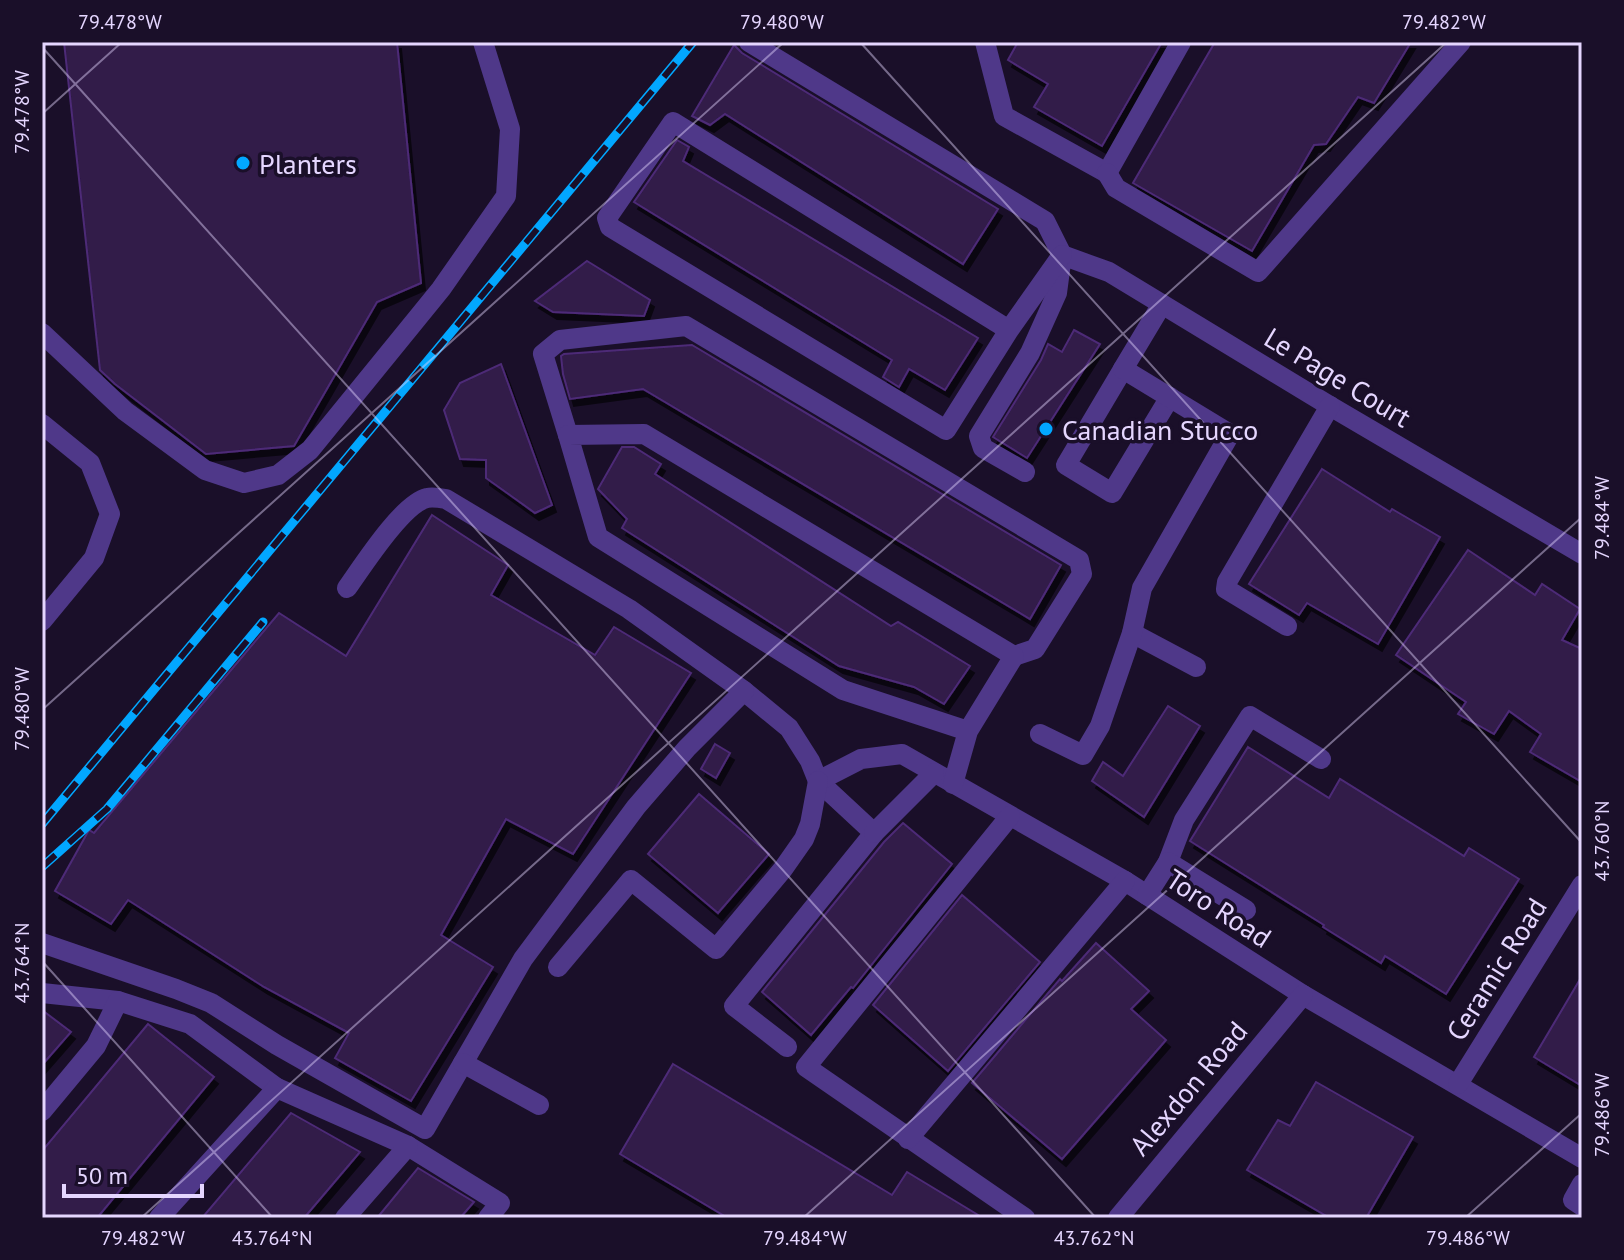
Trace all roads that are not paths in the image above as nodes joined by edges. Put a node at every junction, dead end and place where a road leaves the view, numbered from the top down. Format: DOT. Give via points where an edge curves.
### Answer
graph roads {
  1 [pos="483,42"];
  2 [pos="749,42"];
  3 [pos="985,42"];
  4 [pos="1181,42"];
  5 [pos="1461,42"];
  6 [pos="1107,173"];
  7 [pos="1062,255"];
  8 [pos="1162,304"];
  9 [pos="1009,330"];
  10 [pos="42,333"];
  11 [pos="1123,369"];
  12 [pos="1170,397"];
  13 [pos="1330,406"];
  14 [pos="42,424"];
  15 [pos="568,435"];
  16 [pos="1025,472"];
  17 [pos="1582,554"];
  18 [pos="347,588"];
  19 [pos="42,621"];
  20 [pos="1287,626"];
  21 [pos="1132,633"];
  22 [pos="1014,656"];
  23 [pos="1196,667"];
  24 [pos="744,691"];
  25 [pos="968,731"];
  26 [pos="1040,734"];
  27 [pos="1321,759"];
  28 [pos="934,773"];
  29 [pos="818,781"];
  30 [pos="953,784"];
  31 [pos="1010,816"];
  32 [pos="874,833"];
  33 [pos="1168,862"];
  34 [pos="1125,881"];
  35 [pos="1582,885"];
  36 [pos="1147,895"];
  37 [pos="1246,910"];
  38 [pos="42,943"];
  39 [pos="558,967"];
  40 [pos="42,993"];
  41 [pos="1303,995"];
  42 [pos="118,1001"];
  43 [pos="787,1047"];
  44 [pos="463,1063"];
  45 [pos="1458,1084"];
  46 [pos="277,1088"];
  47 [pos="539,1105"];
  48 [pos="42,1111"];
  49 [pos="908,1139"];
  50 [pos="408,1146"];
  51 [pos="1582,1158"];
  52 [pos="1582,1184"];
  53 [pos="1582,1206"];
  54 [pos="159,1218"];
  55 [pos="345,1218"];
  56 [pos="488,1218"];
  57 [pos="1025,1218"];
  58 [pos="1118,1218"];
  1 -- 10 [label="street" via="510,129 506,196 431,302 310,450 278,475 244,483 205,470 125,411"];
  2 -- 7 [label="street" via="1045,221"];
  3 -- 6 [label="street" via="1004,116"];
  4 -- 6 [label="street"];
  5 -- 6 [label="street" via="1258,272 1116,188"];
  7 -- 8 [label="street, Le Page Court" via="1109,272"];
  7 -- 9 [label="street"];
  7 -- 16 [label="street" via="1057,293 1030,353 979,436 983,448"];
  8 -- 11 [label="street"];
  8 -- 13 [label="street, Le Page Court"];
  9 -- 9 [label="street" via="946,430 610,227 607,218 673,122"];
  11 -- 12 [label="street"];
  11 -- 12 [label="street" via="1066,465 1112,493"];
  12 -- 21 [label="street" via="1230,434 1142,588"];
  13 -- 17 [label="street, Le Page Court"];
  13 -- 20 [label="street" via="1227,582 1226,589"];
  14 -- 19 [label="street" via="90,463 110,514 94,558"];
  15 -- 22 [label="street" via="644,434"];
  15 -- 22 [label="street" via="543,354 560,340 686,326 1079,560 1082,574 1035,649"];
  15 -- 25 [label="street" via="598,537 843,690"];
  18 -- 24 [label="street" via="411,506 427,498 446,499 629,609"];
  21 -- 23 [label="street"];
  21 -- 26 [label="street" via="1100,726 1083,755"];
  22 -- 25 [label="street"];
  24 -- 29 [label="street" via="789,728"];
  24 -- 44 [label="street" via="687,748 608,843 523,959"];
  25 -- 30 [label="street"];
  27 -- 33 [label="street" via="1250,716 1184,820"];
  28 -- 29 [label="street, Toro Road" via="902,754 861,759"];
  28 -- 30 [label="street, Toro Road"];
  28 -- 32 [label="street"];
  29 -- 32 [label="street"];
  29 -- 39 [label="street" via="804,839 716,949 631,880"];
  30 -- 31 [label="street, Toro Road"];
  31 -- 34 [label="street, Toro Road"];
  31 -- 49 [label="street" via="806,1067"];
  32 -- 43 [label="street" via="734,1006"];
  33 -- 36 [label="street"];
  33 -- 37 [label="street"];
  34 -- 36 [label="street, Toro Road"];
  34 -- 49 [label="street"];
  35 -- 45 [label="street, Ceramic Road"];
  36 -- 41 [label="street, Toro Road"];
  38 -- 44 [label="street" via="211,1003 425,1129"];
  40 -- 42 [label="street"];
  41 -- 45 [label="street, Toro Road"];
  41 -- 58 [label="street, Alexdon Road"];
  42 -- 46 [label="street" via="190,1024"];
  42 -- 48 [label="street" via="96,1046"];
  44 -- 47 [label="street"];
  45 -- 51 [label="street, Toro Road"];
  46 -- 50 [label="street"];
  46 -- 54 [label="street"];
  49 -- 57 [label="street"];
  50 -- 55 [label="street"];
  50 -- 56 [label="street" via="500,1203"];
  52 -- 53 [label="street" via="1573,1200"];
}
